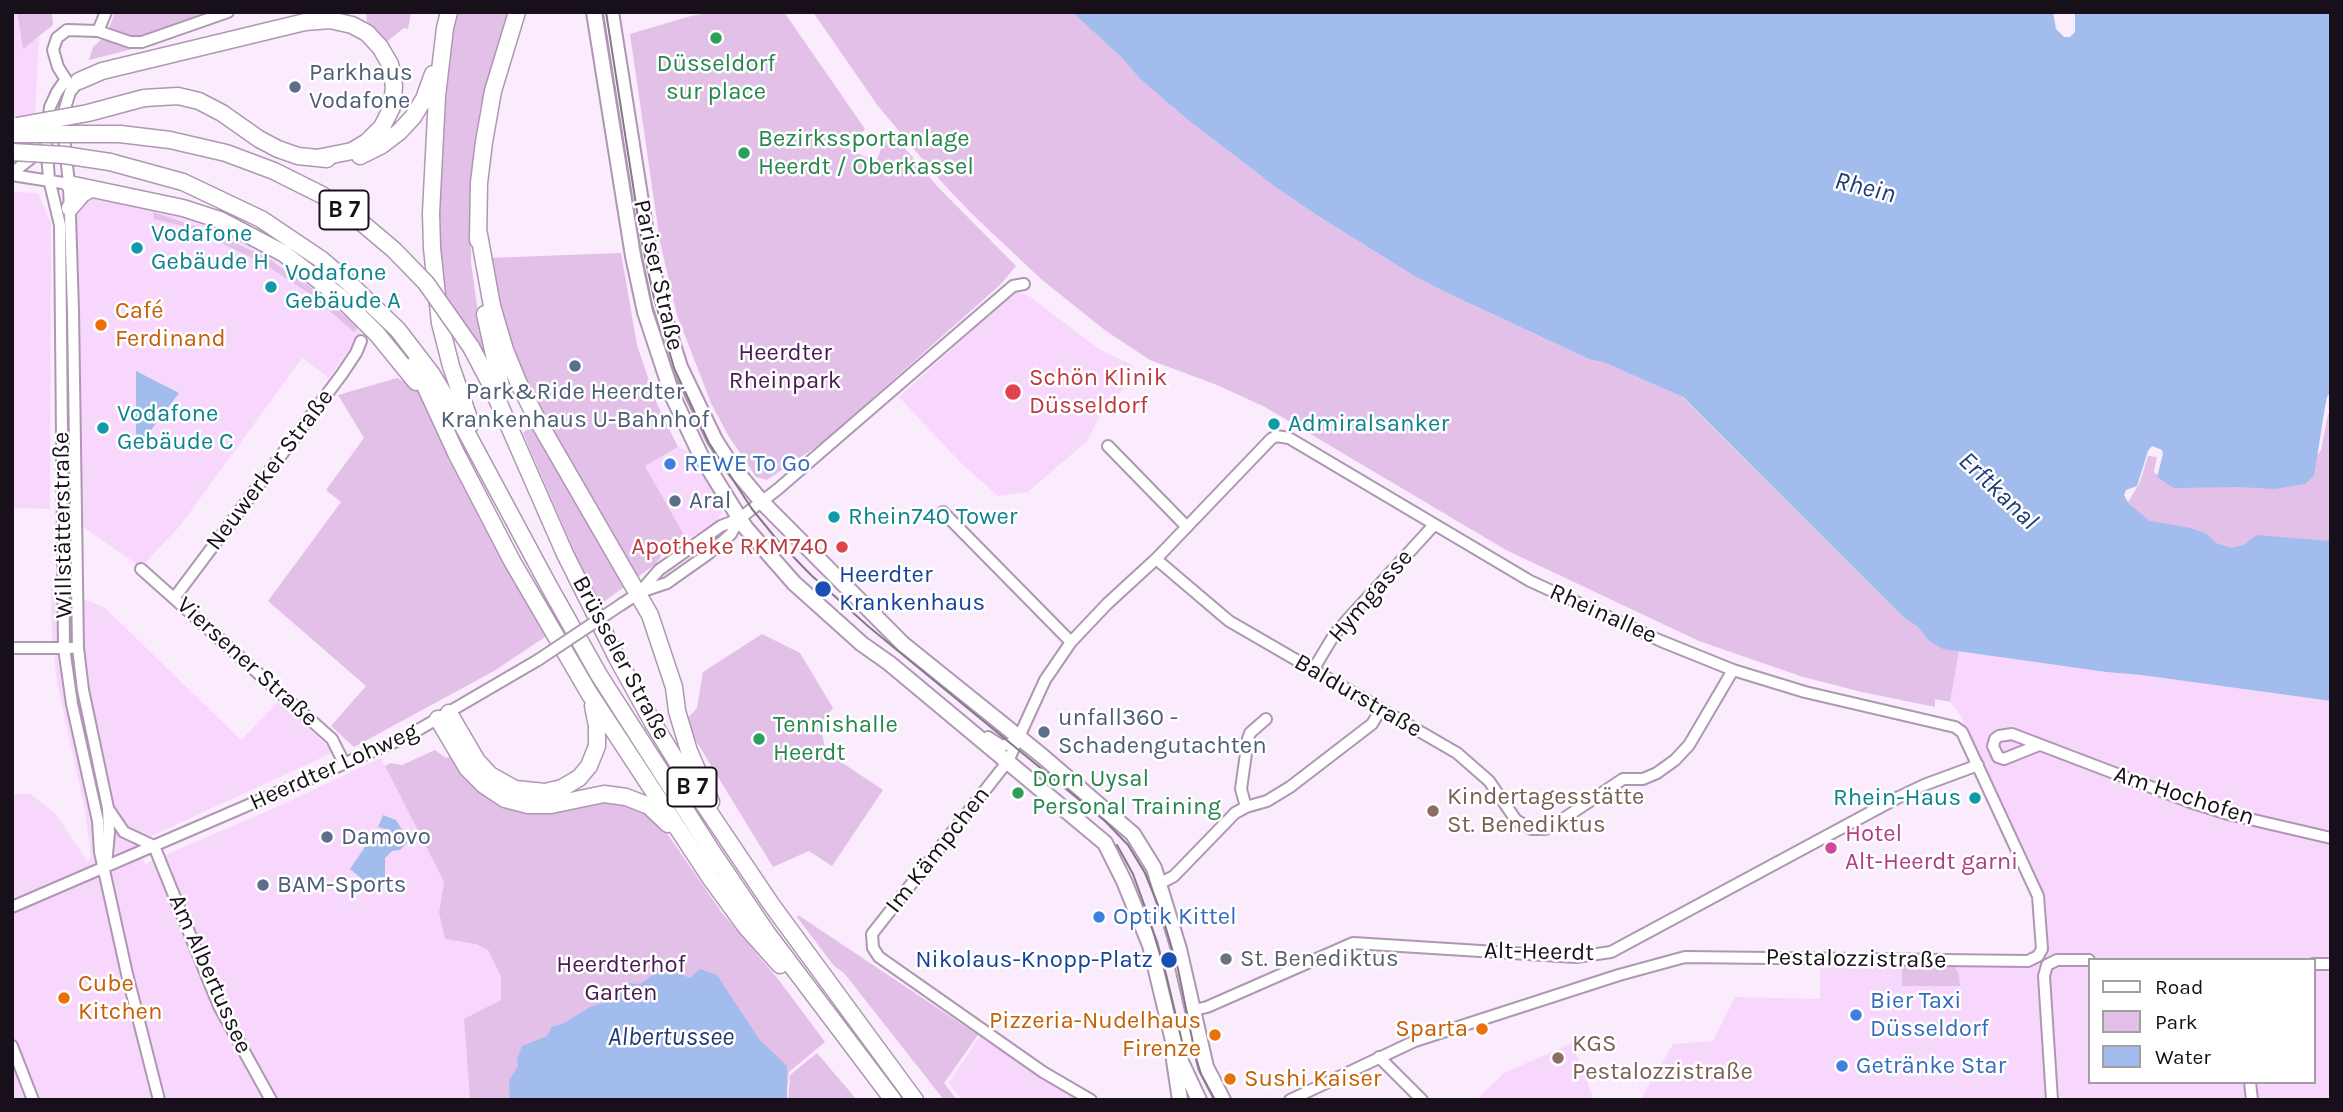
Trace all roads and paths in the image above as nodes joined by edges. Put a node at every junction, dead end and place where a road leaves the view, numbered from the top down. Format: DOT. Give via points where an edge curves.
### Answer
graph roads {
  1 [pos="106,12"];
  2 [pos="228,12"];
  3 [pos="302,12"];
  4 [pos="517,12"];
  5 [pos="594,12"];
  6 [pos="611,12"];
  7 [pos="447,20"];
  8 [pos="98,31"];
  9 [pos="72,84"];
  10 [pos="12,126"];
  11 [pos="12,134"];
  12 [pos="46,141"];
  13 [pos="12,152"];
  14 [pos="317,158"];
  15 [pos="66,160"];
  16 [pos="12,174"];
  17 [pos="49,179"];
  18 [pos="69,184"];
  19 [pos="91,189"];
  20 [pos="70,208"];
  21 [pos="478,229"];
  22 [pos="1024,284"];
  23 [pos="398,330"];
  24 [pos="361,341"];
  25 [pos="437,413"];
  26 [pos="517,444"];
  27 [pos="1108,446"];
  28 [pos="499,491"];
  29 [pos="762,502"];
  30 [pos="943,512"];
  31 [pos="739,519"];
  32 [pos="1434,525"];
  33 [pos="1187,527"];
  34 [pos="1156,559"];
  35 [pos="141,569"];
  36 [pos="639,593"];
  37 [pos="175,597"];
  38 [pos="1071,642"];
  39 [pos="12,648"];
  40 [pos="64,648"];
  41 [pos="78,648"];
  42 [pos="1313,670"];
  43 [pos="1733,670"];
  44 [pos="589,693"];
  45 [pos="1381,709"];
  46 [pos="443,716"];
  47 [pos="1266,719"];
  48 [pos="973,732"];
  49 [pos="1018,738"];
  50 [pos="2039,745"];
  51 [pos="1008,761"];
  52 [pos="344,763"];
  53 [pos="1978,765"];
  54 [pos="1246,807"];
  55 [pos="108,808"];
  56 [pos="2331,838"];
  57 [pos="154,846"];
  58 [pos="691,849"];
  59 [pos="739,858"];
  60 [pos="105,868"];
  61 [pos="1159,884"];
  62 [pos="12,907"];
  63 [pos="1611,952"];
  64 [pos="2038,956"];
  65 [pos="2088,960"];
  66 [pos="2047,965"];
  67 [pos="1619,975"];
  68 [pos="1194,1010"];
  69 [pos="846,1039"];
  70 [pos="12,1046"];
  71 [pos="1175,1049"];
  72 [pos="1379,1057"];
  73 [pos="1206,1068"];
  74 [pos="33,1100"];
  75 [pos="159,1100"];
  76 [pos="271,1100"];
  77 [pos="893,1100"];
  78 [pos="915,1100"];
  79 [pos="1091,1100"];
  80 [pos="1180,1100"];
  81 [pos="1199,1100"];
  82 [pos="1223,1100"];
  83 [pos="1290,1100"];
  84 [pos="1422,1100"];
  85 [pos="2052,1100"];
  1 -- 8 [label="street"];
  2 -- 8 [label="street" via="142,42"];
  3 -- 9 [label="highway" via="83,67"];
  4 -- 21 [label="highway, Brüsseler Straße" via="493,91 479,183"];
  5 -- 31 [label="main road, Pariser Straße" via="633,257 652,337 681,416"];
  6 -- 29 [label="main road, Pariser Straße" via="648,246 670,338 715,440"];
  7 -- 14 [label="highway" via="424,99 399,132 361,155"];
  7 -- 28 [label="highway, Brüsseler Straße" via="433,164 434,283 440,323 464,408"];
  8 -- 9 [label="street" via="71,29 57,38 54,55"];
  9 -- 12 [label="street, Willstätterstraße" via="57,92 50,107"];
  9 -- 14 [label="highway" via="102,71 305,22 330,20 352,25 367,33 390,64 392,107 367,142 352,151"];
  9 -- 15 [label="street, Willstätterstraße" via="62,118"];
  10 -- 14 [label="highway, bridge" via="145,98 178,96 222,113 278,149"];
  11 -- 26 [label="highway, Brüsseler Straße / B 7, bridge" via="120,134 170,140 226,153 322,195 394,250 426,283 471,347"];
  12 -- 16 [label="street"];
  12 -- 17 [label="street, Willstätterstraße"];
  13 -- 23 [label="highway, Brüsseler Straße / B 7, bridge" via="110,162 183,182 261,219 322,260"];
  15 -- 17 [label="street"];
  15 -- 18 [label="street, Willstätterstraße"];
  16 -- 17 [label="street"];
  17 -- 18 [label="street"];
  17 -- 20 [label="street"];
  17 -- 40 [label="street, Willstätterstraße" via="60,225"];
  18 -- 19 [label="highway"];
  18 -- 20 [label="street, Willstätterstraße"];
  19 -- 20 [label="highway"];
  19 -- 25 [label="highway" via="159,201 207,216 283,253 314,275 377,334"];
  20 -- 41 [label="street, Willstätterstraße"];
  21 -- 26 [label="highway, Brüsseler Straße" via="492,355"];
  21 -- 36 [label="highway" via="492,306 519,384"];
  22 -- 29 [label="street, Heerdter Lohweg" via="1013,286"];
  23 -- 25 [label="highway"];
  23 -- 28 [label="highway, Brüsseler Straße / B 7" via="431,373"];
  24 -- 37 [label="street, Neuwerker Straße" via="342,374"];
  25 -- 44 [label="highway" via="512,561"];
  26 -- 59 [label="highway, Brüsseler Straße / B 7" via="617,657 686,778"];
  27 -- 33 [label="street"];
  28 -- 69 [label="highway, Brüsseler Straße / B 7" via="556,599 639,738 767,933"];
  29 -- 31 [label="street, Heerdter Lohweg"];
  29 -- 49 [label="main road, Pariser Straße" via="903,644"];
  30 -- 38 [label="street"];
  31 -- 36 [label="street, Heerdter Lohweg" via="731,534 698,562 667,583"];
  31 -- 48 [label="main road, Pariser Straße" via="779,568 822,609"];
  32 -- 33 [label="street, Rheinallee" via="1289,438 1276,436"];
  32 -- 42 [label="street, Hymgasse" via="1334,635"];
  32 -- 43 [label="street, Rheinallee" via="1530,580"];
  33 -- 34 [label="street"];
  34 -- 38 [label="street"];
  34 -- 42 [label="street, Baldurstraße" via="1229,621"];
  35 -- 37 [label="street, Viersener Straße"];
  36 -- 46 [label="street, Heerdter Lohweg, bridge"];
  36 -- 59 [label="highway" via="674,687 689,751"];
  37 -- 52 [label="street, Viersener Straße" via="332,739"];
  38 -- 49 [label="street" via="1045,680"];
  39 -- 40 [label="street"];
  40 -- 41 [label="street"];
  40 -- 60 [label="street, Willstätterstraße"];
  41 -- 55 [label="street, Willstätterstraße"];
  42 -- 45 [label="street, Baldurstraße"];
  43 -- 45 [label="street, Baldurstraße" via="1675,760 1643,779 1623,779 1554,825 1538,830 1516,820 1489,781 1457,752"];
  43 -- 53 [label="street, Rheinallee" via="1955,727"];
  44 -- 46 [label="highway" via="597,726 597,746 589,766 579,778 545,792 515,789 490,775"];
  44 -- 58 [label="highway"];
  45 -- 54 [label="street" via="1372,724 1290,787"];
  46 -- 52 [label="street, Heerdter Lohweg"];
  46 -- 58 [label="highway" via="467,768 505,799 540,805 604,794 626,797 649,806"];
  47 -- 54 [label="street" via="1248,739 1241,789"];
  48 -- 49 [label="street, Pariser Straße" via="1002,746"];
  48 -- 51 [label="main road, Pariser Straße"];
  49 -- 51 [label="street"];
  49 -- 61 [label="main road" via="1130,831 1146,852"];
  50 -- 56 [label="street, Am Hochofen" via="2190,802"];
  51 -- 71 [label="main road" via="1110,851 1150,945"];
  51 -- 79 [label="street, Im Kämpchen" via="871,940 879,957 1043,1072"];
  52 -- 57 [label="street, Heerdter Lohweg"];
  53 -- 63 [label="street, Alt-Heerdt" via="1899,796"];
  53 -- 64 [label="street" via="2038,896 2042,949"];
  54 -- 61 [label="street" via="1222,824 1174,876"];
  55 -- 57 [label="street, Willstätterstraße" via="124,832"];
  55 -- 60 [label="street, Willstätterstraße"];
  57 -- 60 [label="street, Heerdter Lohweg"];
  57 -- 76 [label="street, Am Albertussee" via="219,1006"];
  58 -- 69 [label="highway" via="746,927"];
  59 -- 78 [label="highway, Brüsseler Straße / B 7"];
  60 -- 62 [label="street, Heerdter Lohweg"];
  60 -- 75 [label="street, Willstätterstraße"];
  61 -- 68 [label="main road"];
  63 -- 67 [label="street"];
  63 -- 68 [label="street, Alt-Heerdt" via="1576,957 1353,943"];
  64 -- 66 [label="street"];
  64 -- 67 [label="street, Pestalozzistraße" via="2028,961 1685,957"];
  65 -- 66 [label="street"];
  66 -- 85 [label="street"];
  67 -- 72 [label="street, Pestalozzistraße" via="1425,1037"];
  68 -- 73 [label="main road"];
  69 -- 77 [label="highway, Brüsseler Straße / B 7"];
  70 -- 74 [label="street"];
  71 -- 73 [label="main road" via="1181,1038 1191,1036"];
  71 -- 80 [label="main road"];
  71 -- 81 [label="main road"];
  72 -- 83 [label="street, Pestalozzistraße"];
  72 -- 84 [label="street"];
  73 -- 82 [label="main road"];
}
